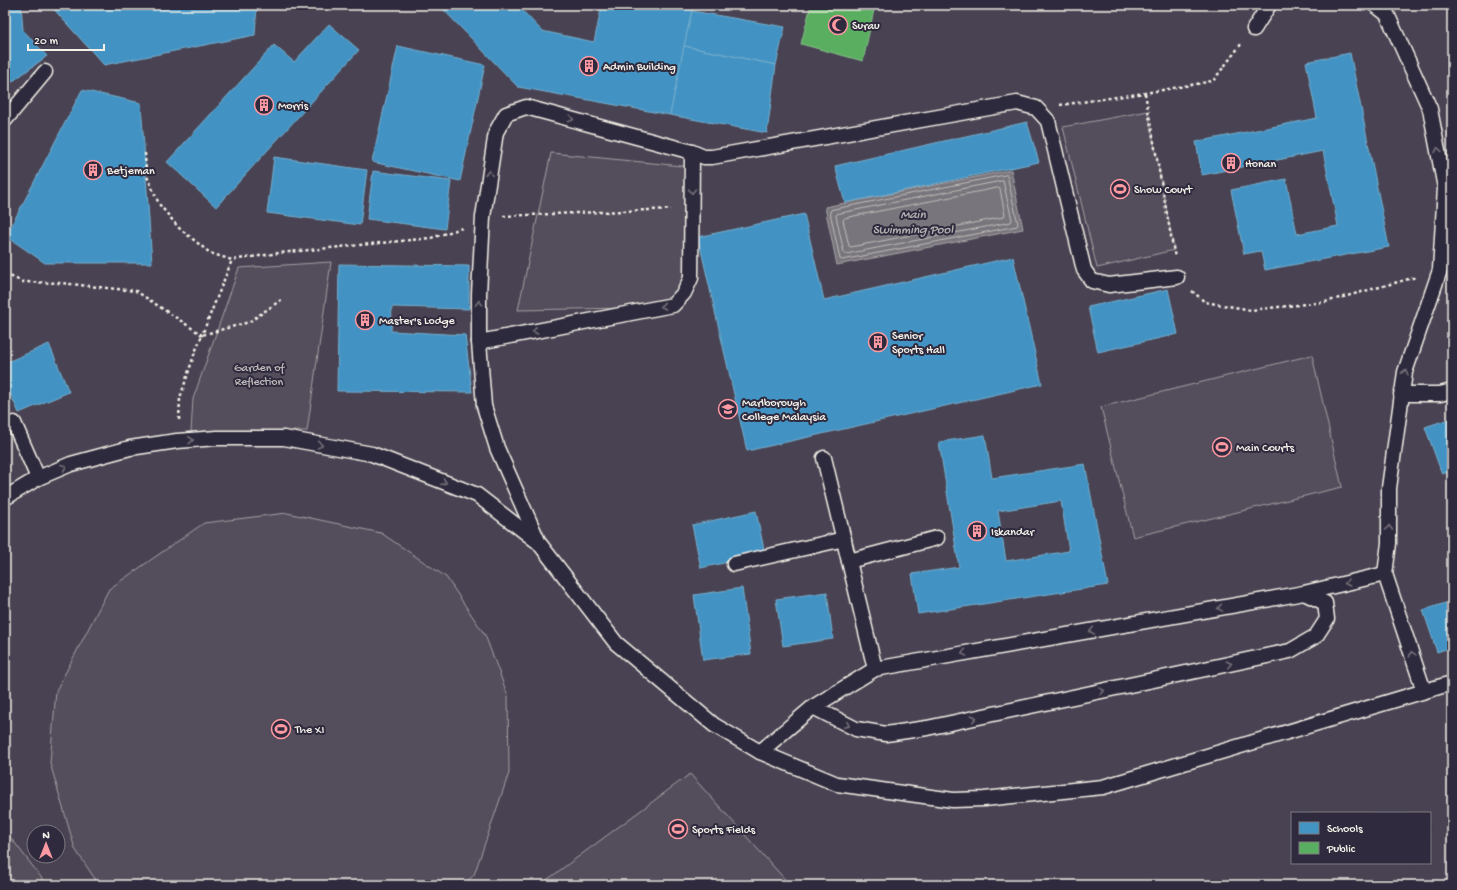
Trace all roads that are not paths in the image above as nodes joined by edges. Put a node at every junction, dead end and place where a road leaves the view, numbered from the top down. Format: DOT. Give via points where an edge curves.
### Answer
graph roads {
  1 [pos="1269,5"];
  2 [pos="1375,5"];
  3 [pos="1254,30"];
  4 [pos="45,72"];
  5 [pos="5,120"];
  6 [pos="692,152"];
  7 [pos="1447,228"];
  8 [pos="1178,277"];
  9 [pos="479,342"];
  10 [pos="1452,391"];
  11 [pos="1401,394"];
  12 [pos="14,423"];
  13 [pos="824,458"];
  14 [pos="38,478"];
  15 [pos="5,498"];
  16 [pos="937,538"];
  17 [pos="844,539"];
  18 [pos="539,543"];
  19 [pos="849,561"];
  20 [pos="734,564"];
  21 [pos="1385,574"];
  22 [pos="1304,593"];
  23 [pos="875,669"];
  24 [pos="1452,683"];
  25 [pos="1424,691"];
  26 [pos="813,707"];
  27 [pos="760,752"];
  1 -- 3 [label="lane"];
  7 -- 2 [label="lane, one-way" via="1445,188 1430,109 1387,14"];
  4 -- 5 [label="lane"];
  6 -- 8 [label="lane" via="712,157 1017,104 1036,108 1048,121 1084,270 1092,281 1109,285"];
  6 -- 9 [label="lane, one-way" via="691,278 684,293 672,304"];
  9 -- 6 [label="lane, one-way" via="482,217 496,132 506,114 526,107"];
  11 -- 7 [label="lane, one-way" via="1405,372 1440,270"];
  9 -- 18 [label="lane" via="484,406 497,448"];
  10 -- 11 [label="lane" via="1440,394"];
  21 -- 11 [label="lane, one-way" via="1389,543 1389,488"];
  12 -- 14 [label="lane"];
  13 -- 17 [label="lane"];
  14 -- 15 [label="lane"];
  14 -- 18 [label="lane, one-way" via="71,464 130,448 217,438 284,438 372,454 477,495"];
  16 -- 19 [label="lane"];
  17 -- 19 [label="lane"];
  17 -- 20 [label="lane"];
  18 -- 27 [label="lane" via="616,643 714,725"];
  19 -- 23 [label="lane"];
  21 -- 22 [label="lane, one-way"];
  25 -- 21 [label="lane, one-way"];
  22 -- 23 [label="lane, one-way"];
  26 -- 22 [label="lane, one-way" via="856,729 886,734 927,728 1290,651 1316,636 1327,619 1325,603"];
  23 -- 26 [label="lane"];
  24 -- 25 [label="lane"];
  25 -- 27 [label="lane" via="1103,787 984,800 953,800 837,784"];
  26 -- 27 [label="lane"];
}
